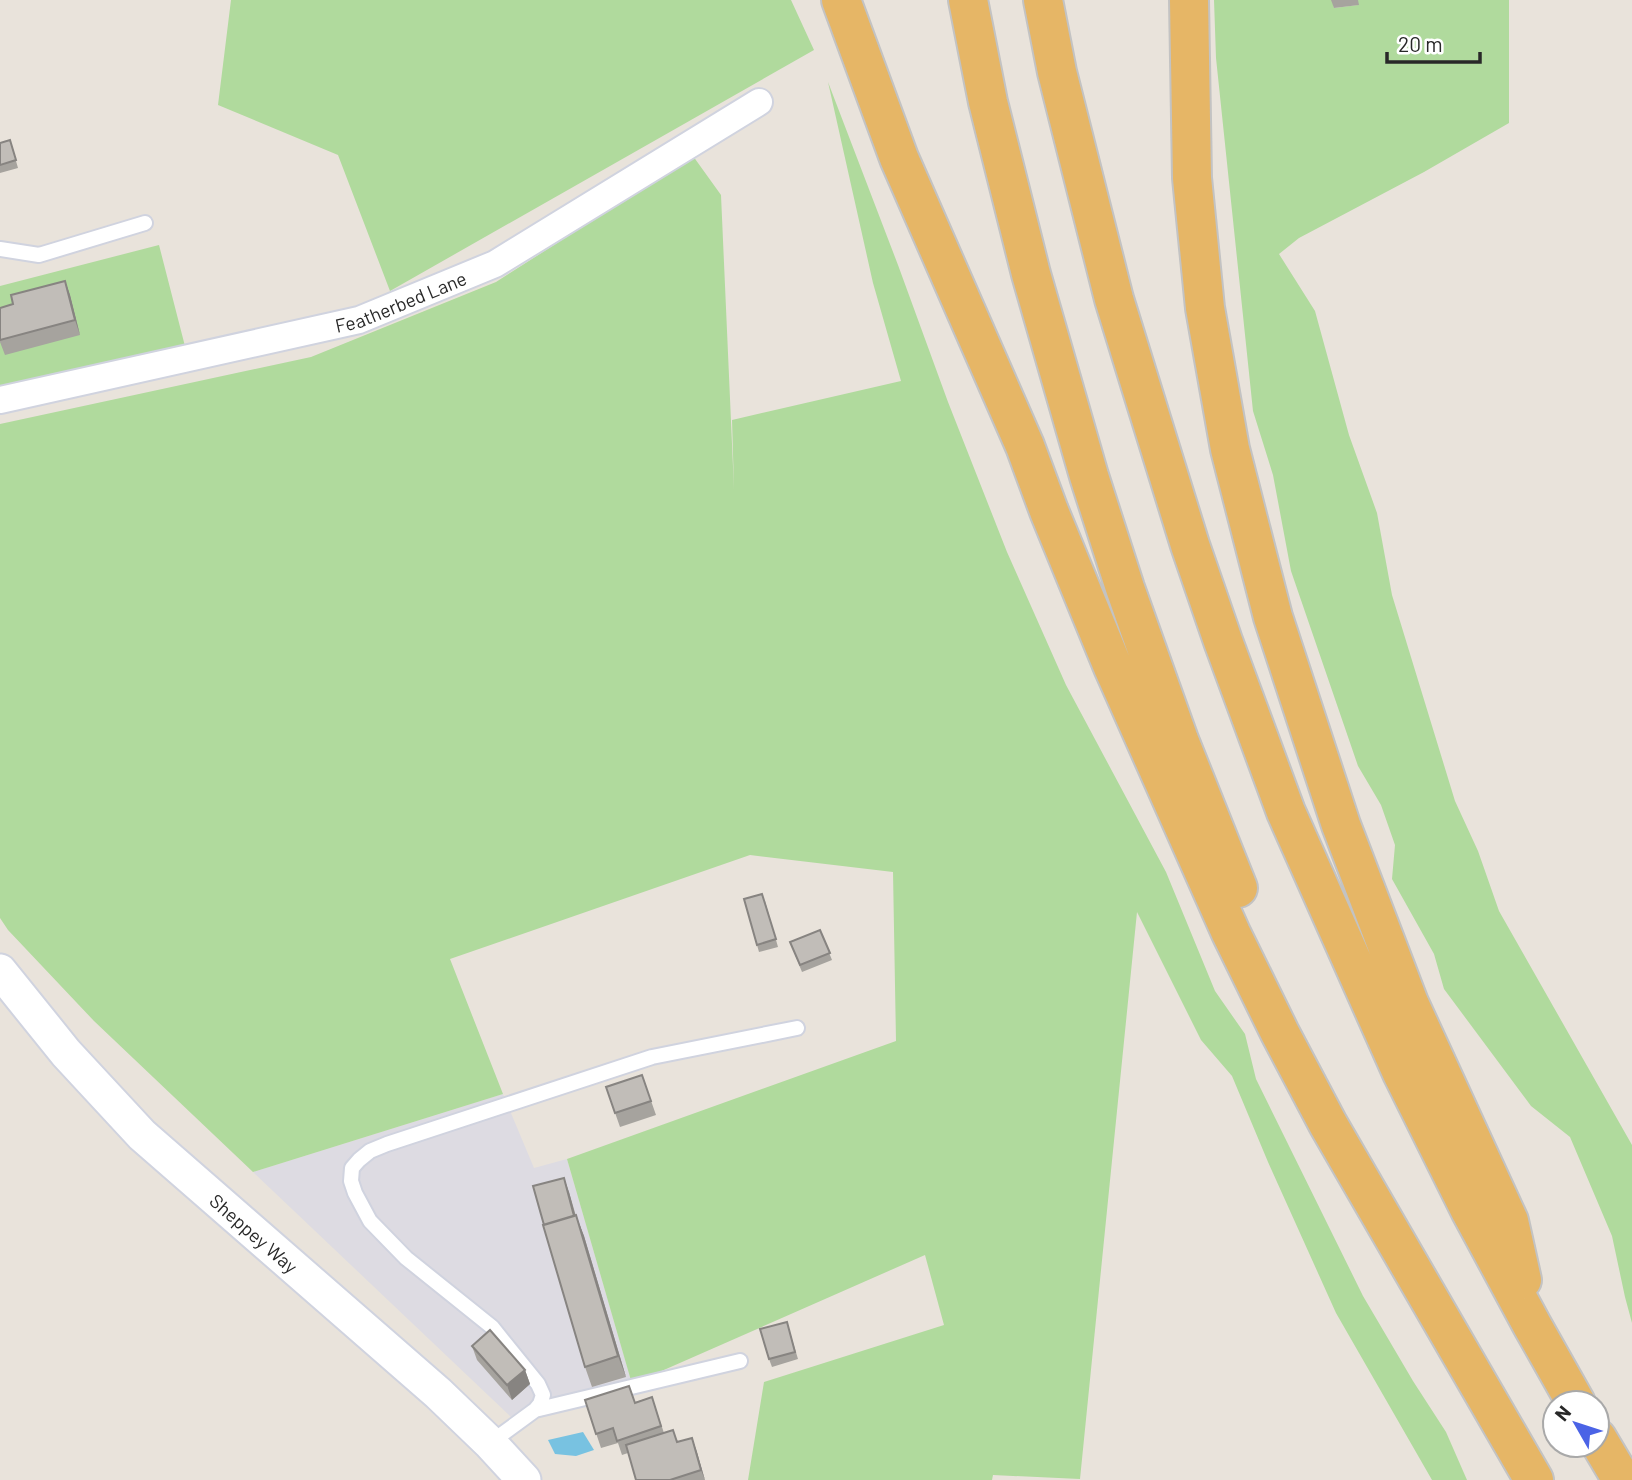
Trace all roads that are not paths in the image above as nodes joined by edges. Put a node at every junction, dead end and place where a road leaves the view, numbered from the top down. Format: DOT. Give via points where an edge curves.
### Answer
graph roads {
  1 [pos="841,0"];
  2 [pos="968,0"];
  3 [pos="1043,0"];
  4 [pos="1189,0"];
  5 [pos="759,102"];
  6 [pos="145,223"];
  7 [pos="0,249"];
  8 [pos="0,400"];
  9 [pos="0,971"];
  10 [pos="797,1028"];
  11 [pos="1532,1325"];
  12 [pos="740,1361"];
  13 [pos="1470,1372"];
  14 [pos="1568,1389"];
  15 [pos="536,1409"];
  16 [pos="490,1443"];
  17 [pos="1610,1459"];
  18 [pos="524,1480"];
  19 [pos="1534,1480"];
  20 [pos="1622,1480"];
  1 -- 13 [label="highway" via="899,158 1025,446 1108,655 1231,933 1328,1124"];
  2 -- 13 [label="highway" via="988,102 1070,412 1179,740 1243,901 1310,1050"];
  3 -- 11 [label="highway" via="1114,299 1190,545 1286,812 1402,1073"];
  4 -- 11 [label="highway" via="1192,178 1205,308 1230,449 1273,617 1342,825 1409,1003 1509,1221"];
  5 -- 8 [label="street, Featherbed Lane" via="495,264 359,320"];
  6 -- 7 [label="lane" via="39,255"];
  9 -- 16 [label="street, Sheppey Way" via="66,1053 142,1135"];
  10 -- 15 [label="lane" via="652,1056 387,1144 352,1168 355,1194 370,1221 406,1258 492,1327 538,1384 543,1395"];
  11 -- 14 [label="highway"];
  12 -- 15 [label="lane"];
  13 -- 19 [label="highway"];
  15 -- 16 [label="lane"];
  16 -- 18 [label="street, Sheppey Way"];
  17 -- 20 [label="highway"];
}
